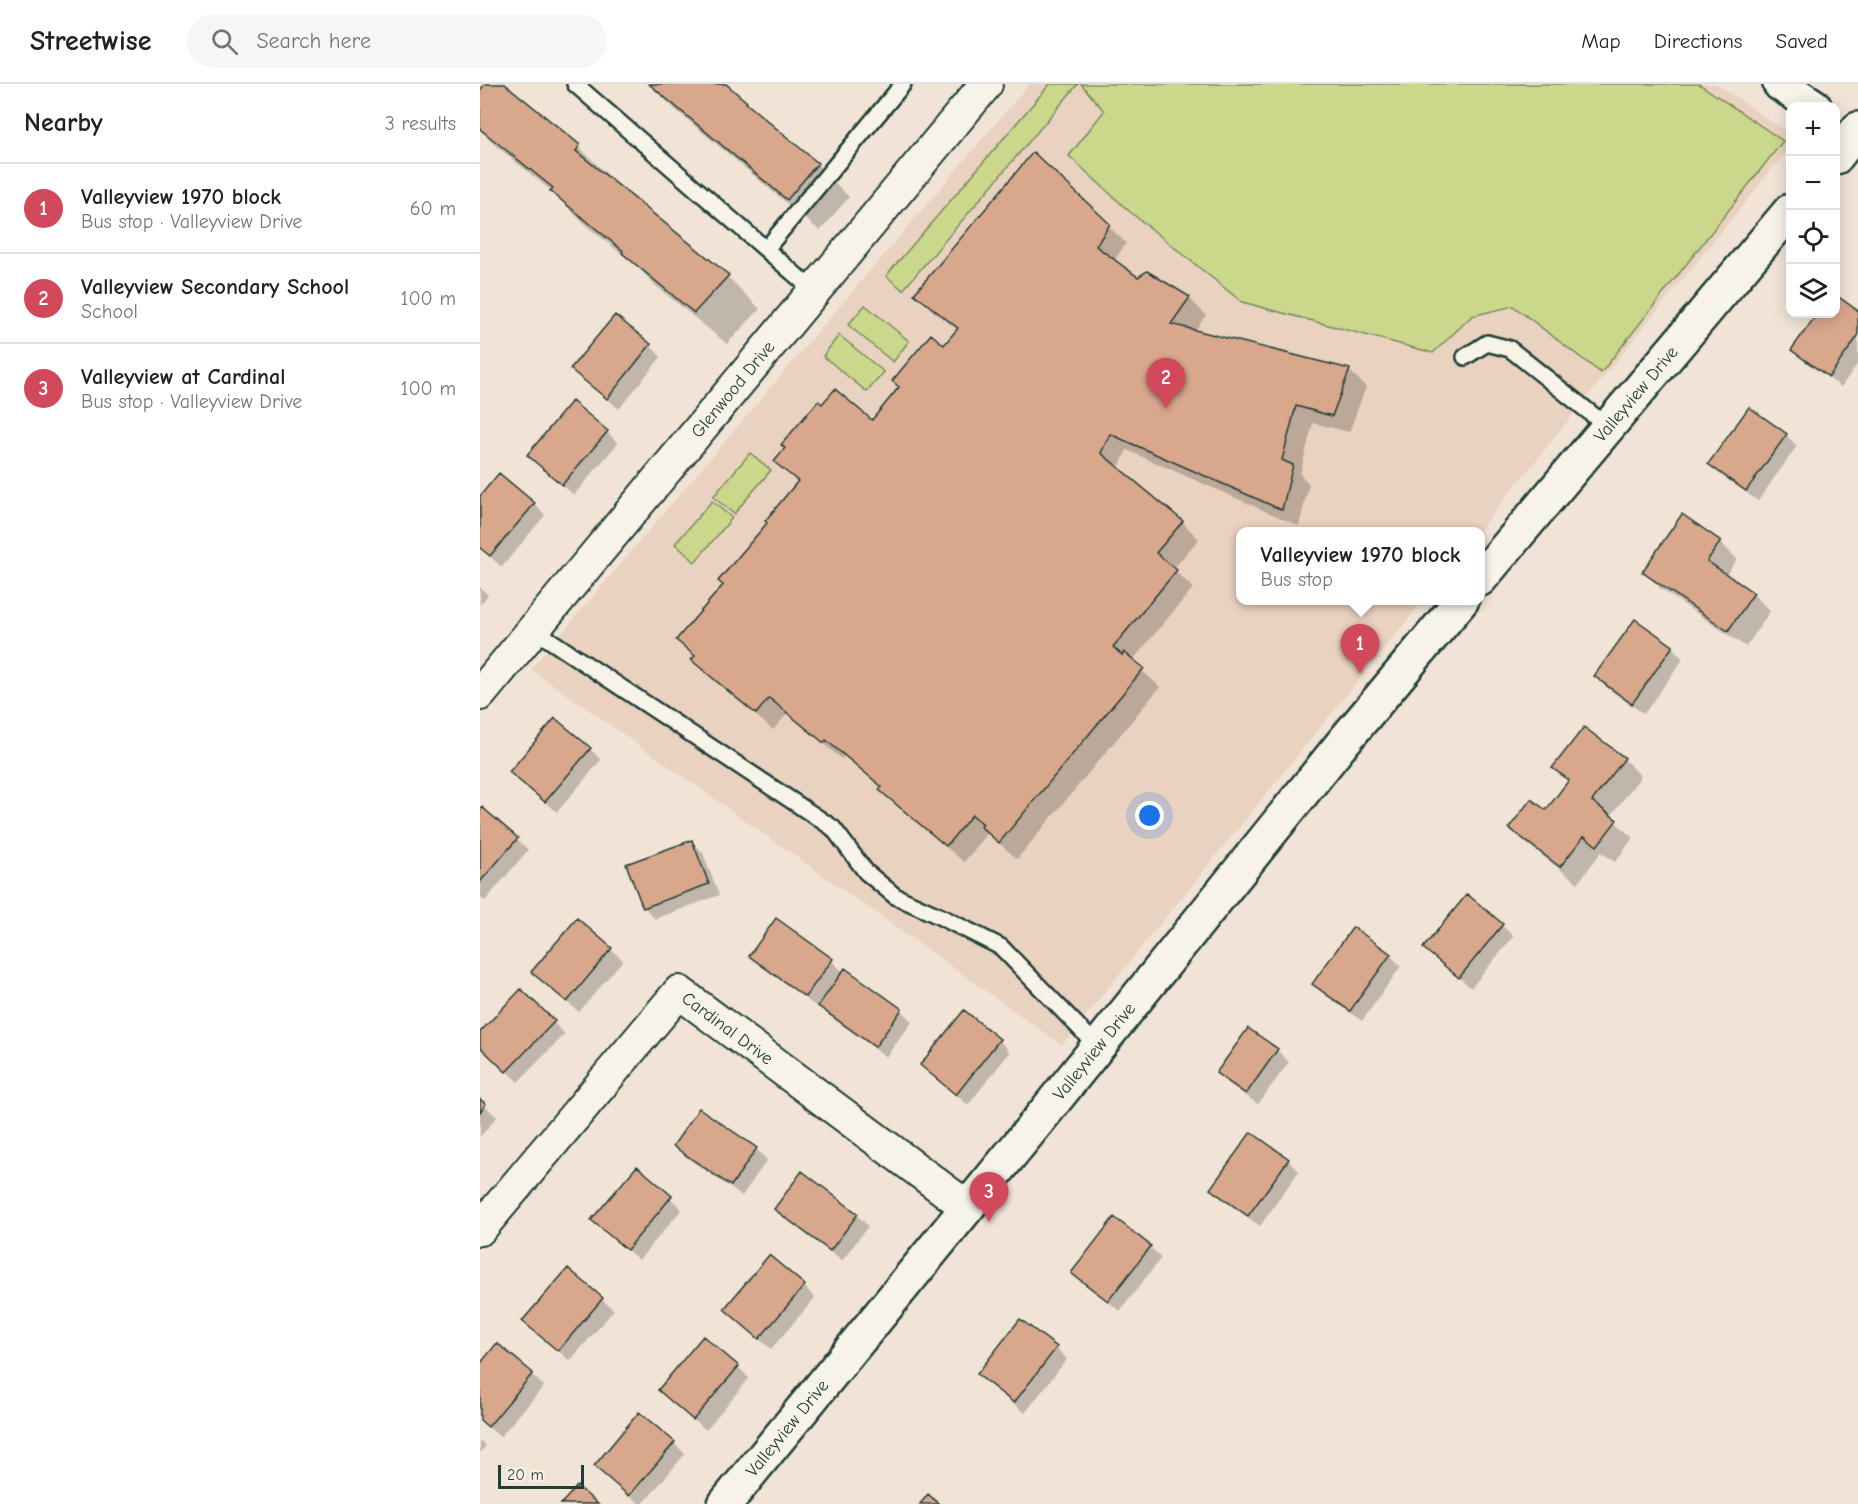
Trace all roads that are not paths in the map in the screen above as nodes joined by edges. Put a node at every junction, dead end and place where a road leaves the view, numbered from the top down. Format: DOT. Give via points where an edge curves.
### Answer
graph roads {
  1 [pos="575,84"];
  2 [pos="903,84"];
  3 [pos="986,84"];
  4 [pos="1780,84"];
  5 [pos="1808,102"];
  6 [pos="1786,217"];
  7 [pos="766,249"];
  8 [pos="814,291"];
  9 [pos="1465,357"];
  10 [pos="1608,427"];
  11 [pos="1485,573"];
  12 [pos="1458,605"];
  13 [pos="533,629"];
  14 [pos="480,694"];
  15 [pos="1097,1046"];
  16 [pos="967,1207"];
  17 [pos="480,1229"];
  18 [pos="725,1504"];
  1 -- 7 [label="lane"];
  2 -- 7 [label="lane"];
  3 -- 8 [label="street, Glenwood Drive"];
  4 -- 5 [label="street"];
  6 -- 10 [label="street, Valleyview Drive"];
  7 -- 8 [label="lane"];
  8 -- 13 [label="street, Glenwood Drive"];
  9 -- 10 [label="lane" via="1487,343 1510,349"];
  10 -- 11 [label="street, Valleyview Drive"];
  12 -- 15 [label="street, Valleyview Drive"];
  13 -- 14 [label="street, Glenwood Drive"];
  13 -- 15 [label="lane" via="833,828 866,872 895,896 1001,947"];
  15 -- 16 [label="street, Valleyview Drive"];
  16 -- 17 [label="street, Cardinal Drive" via="679,992"];
  16 -- 18 [label="street, Valleyview Drive"];
}
